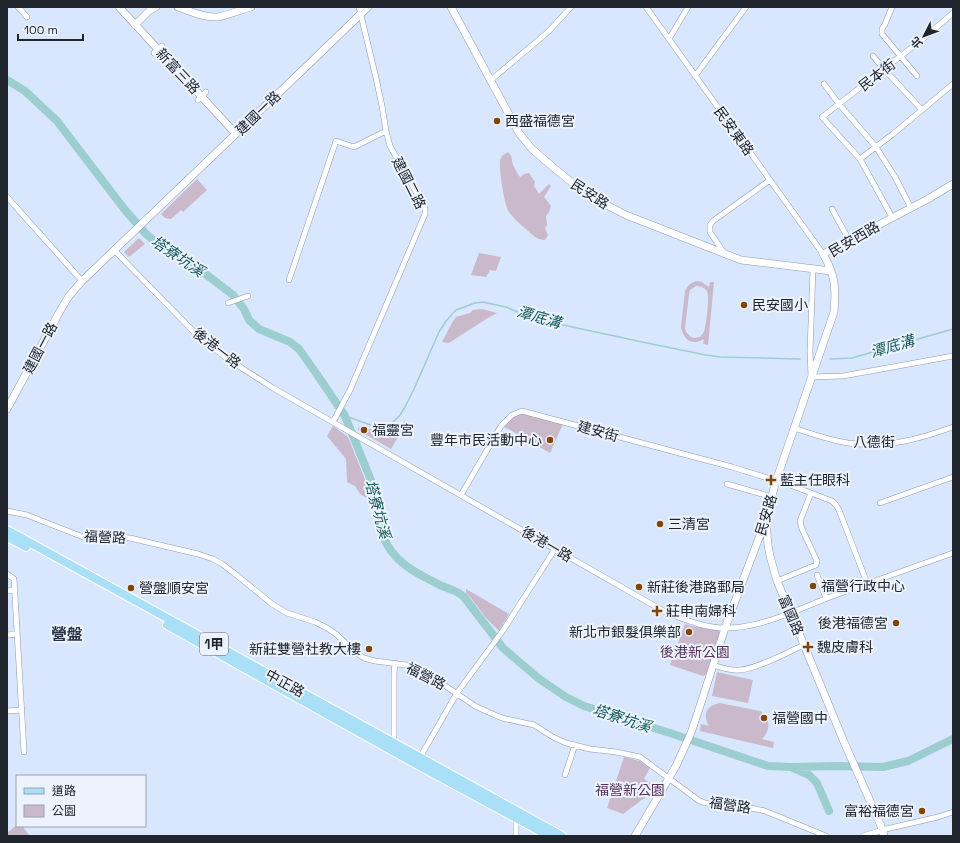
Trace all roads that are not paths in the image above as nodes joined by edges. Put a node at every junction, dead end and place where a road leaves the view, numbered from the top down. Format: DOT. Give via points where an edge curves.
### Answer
graph roads {
  1 [pos="18,7"];
  2 [pos="119,7"];
  3 [pos="156,7"];
  4 [pos="178,7"];
  5 [pos="251,7"];
  6 [pos="368,7"];
  7 [pos="451,7"];
  8 [pos="571,7"];
  9 [pos="646,7"];
  10 [pos="688,7"];
  11 [pos="746,7"];
  12 [pos="892,7"];
  13 [pos="360,11"];
  14 [pos="951,15"];
  15 [pos="26,17"];
  16 [pos="136,25"];
  17 [pos="669,39"];
  18 [pos="873,56"];
  19 [pos="900,56"];
  20 [pos="884,69"];
  21 [pos="695,76"];
  22 [pos="918,76"];
  23 [pos="490,80"];
  24 [pos="824,84"];
  25 [pos="953,84"];
  26 [pos="839,104"];
  27 [pos="922,110"];
  28 [pos="386,131"];
  29 [pos="236,134"];
  30 [pos="876,147"];
  31 [pos="860,159"];
  32 [pos="770,180"];
  33 [pos="953,184"];
  34 [pos="7,196"];
  35 [pos="911,208"];
  36 [pos="832,209"];
  37 [pos="892,218"];
  38 [pos="849,240"];
  39 [pos="114,250"];
  40 [pos="724,254"];
  41 [pos="823,254"];
  42 [pos="813,269"];
  43 [pos="831,271"];
  44 [pos="82,280"];
  45 [pos="289,280"];
  46 [pos="248,296"];
  47 [pos="228,302"];
  48 [pos="953,356"];
  49 [pos="812,377"];
  50 [pos="7,409"];
  51 [pos="335,421"];
  52 [pos="794,428"];
  53 [pos="953,428"];
  54 [pos="953,477"];
  55 [pos="776,481"];
  56 [pos="727,484"];
  57 [pos="811,493"];
  58 [pos="461,495"];
  59 [pos="772,496"];
  60 [pos="880,504"];
  61 [pos="7,511"];
  62 [pos="765,522"];
  63 [pos="7,530"];
  64 [pos="7,537"];
  65 [pos="555,549"];
  66 [pos="953,553"];
  67 [pos="7,574"];
  68 [pos="817,575"];
  69 [pos="777,581"];
  70 [pos="867,583"];
  71 [pos="14,590"];
  72 [pos="7,591"];
  73 [pos="826,598"];
  74 [pos="791,613"];
  75 [pos="725,628"];
  76 [pos="17,634"];
  77 [pos="7,635"];
  78 [pos="804,645"];
  79 [pos="395,663"];
  80 [pos="713,665"];
  81 [pos="457,693"];
  82 [pos="22,710"];
  83 [pos="7,711"];
  84 [pos="394,743"];
  85 [pos="575,745"];
  86 [pos="24,752"];
  87 [pos="418,761"];
  88 [pos="565,775"];
  89 [pos="669,778"];
  90 [pos="953,812"];
  91 [pos="516,818"];
  92 [pos="883,833"];
  93 [pos="516,836"];
  94 [pos="549,836"];
  95 [pos="562,836"];
  96 [pos="635,836"];
  97 [pos="826,836"];
  98 [pos="863,836"];
  1 -- 15 [label="street"];
  2 -- 16 [label="street, 新富三路"];
  3 -- 16 [label="street"];
  4 -- 5 [label="street" via="203,16 218,16"];
  6 -- 13 [label="street, 建國一路"];
  7 -- 23 [label="street, 民安路"];
  8 -- 23 [label="street" via="548,32"];
  9 -- 17 [label="street, 民安東路"];
  10 -- 17 [label="street"];
  11 -- 21 [label="street"];
  12 -- 19 [label="street" via="882,34"];
  13 -- 28 [label="street, 建國二路"];
  13 -- 29 [label="street, 建國一路"];
  14 -- 19 [label="street, 民本街"];
  16 -- 29 [label="street, 新富三路"];
  17 -- 21 [label="street, 民安東路"];
  18 -- 20 [label="street"];
  19 -- 20 [label="street, 民本街"];
  19 -- 22 [label="street"];
  20 -- 26 [label="street, 民本街"];
  20 -- 27 [label="street"];
  21 -- 32 [label="street, 民安東路"];
  23 -- 40 [label="street, 民安路" via="524,140 554,168 593,198 626,215"];
  24 -- 26 [label="street"];
  25 -- 27 [label="street"];
  26 -- 30 [label="street"];
  26 -- 31 [label="street, 民本街" via="822,117"];
  27 -- 30 [label="street"];
  28 -- 45 [label="street" via="354,147 336,141"];
  28 -- 51 [label="street, 建國二路" via="390,146 425,208 425,214"];
  29 -- 39 [label="street, 建國一路"];
  30 -- 31 [label="street"];
  30 -- 35 [label="street"];
  31 -- 37 [label="street"];
  32 -- 40 [label="street" via="710,225 710,232"];
  32 -- 41 [label="street, 民安東路"];
  33 -- 35 [label="street, 民安西路"];
  34 -- 44 [label="street"];
  35 -- 37 [label="street, 民安西路"];
  36 -- 38 [label="street"];
  37 -- 38 [label="street, 民安西路"];
  38 -- 41 [label="street, 民安西路"];
  39 -- 44 [label="street, 建國一路"];
  39 -- 51 [label="street, 後港一路" via="195,333 226,358 273,388"];
  40 -- 42 [label="street, 民安路" via="741,260"];
  41 -- 43 [label="street, 民安西路"];
  42 -- 43 [label="street, 民安路"];
  42 -- 49 [label="street, 民安路" via="810,351"];
  43 -- 49 [label="street, 民安西路" via="835,295 834,312"];
  44 -- 50 [label="street, 建國一路" via="60,311"];
  46 -- 47 [label="street"];
  48 -- 49 [label="street" via="843,376"];
  49 -- 52 [label="street, 民安路"];
  51 -- 58 [label="street, 後港一路"];
  52 -- 53 [label="street, 八德街" via="824,438 859,444 883,444 926,437"];
  52 -- 55 [label="street, 民安路"];
  54 -- 60 [label="street"];
  55 -- 57 [label="street"];
  55 -- 58 [label="street, 建安街" via="522,411 512,415 501,426"];
  55 -- 59 [label="street, 民安路"];
  56 -- 59 [label="street"];
  57 -- 69 [label="street" via="800,521 817,561 815,566"];
  57 -- 70 [label="street" via="835,503"];
  58 -- 65 [label="street, 後港一路"];
  59 -- 62 [label="street, 民安路"];
  61 -- 79 [label="street, 福營路" via="27,515 83,537 121,536 213,559 272,604 287,613 327,628 364,658"];
  62 -- 69 [label="street, 富國路"];
  62 -- 75 [label="street, 民安路"];
  63 -- 84 [label="main road, 中正路 / 1甲"];
  64 -- 87 [label="main road, 中正路 / 1甲"];
  65 -- 75 [label="street, 後港一路" via="667,613 706,626"];
  65 -- 81 [label="street" via="502,632"];
  66 -- 70 [label="street, 後港一路"];
  67 -- 71 [label="street" via="14,579"];
  68 -- 73 [label="street"];
  69 -- 74 [label="street, 富國路"];
  70 -- 73 [label="street, 後港一路"];
  71 -- 72 [label="street"];
  71 -- 76 [label="street"];
  73 -- 74 [label="street, 後港一路"];
  74 -- 75 [label="street, 後港一路" via="748,626"];
  74 -- 78 [label="street, 富國路"];
  75 -- 80 [label="street, 民安路"];
  76 -- 77 [label="street"];
  76 -- 82 [label="street"];
  78 -- 80 [label="street" via="752,668 727,670"];
  78 -- 92 [label="street, 富國路"];
  79 -- 81 [label="street, 福營路" via="418,669"];
  79 -- 84 [label="street"];
  80 -- 89 [label="street, 民安路" via="691,733"];
  81 -- 85 [label="street, 福營路" via="488,712 534,725 553,737"];
  81 -- 87 [label="street"];
  82 -- 83 [label="street"];
  82 -- 86 [label="street"];
  84 -- 87 [label="main road, 中正路 / 1甲"];
  85 -- 88 [label="street"];
  85 -- 89 [label="street, 福營路" via="640,757"];
  87 -- 91 [label="main road, 中正路 / 1甲"];
  87 -- 95 [label="main road, 中正路 / 1甲"];
  89 -- 96 [label="street"];
  89 -- 97 [label="street, 福營路" via="705,803 736,805 765,811"];
  90 -- 92 [label="street"];
  91 -- 93 [label="street"];
  91 -- 94 [label="main road, 中正路 / 1甲"];
  92 -- 98 [label="street"];
}
